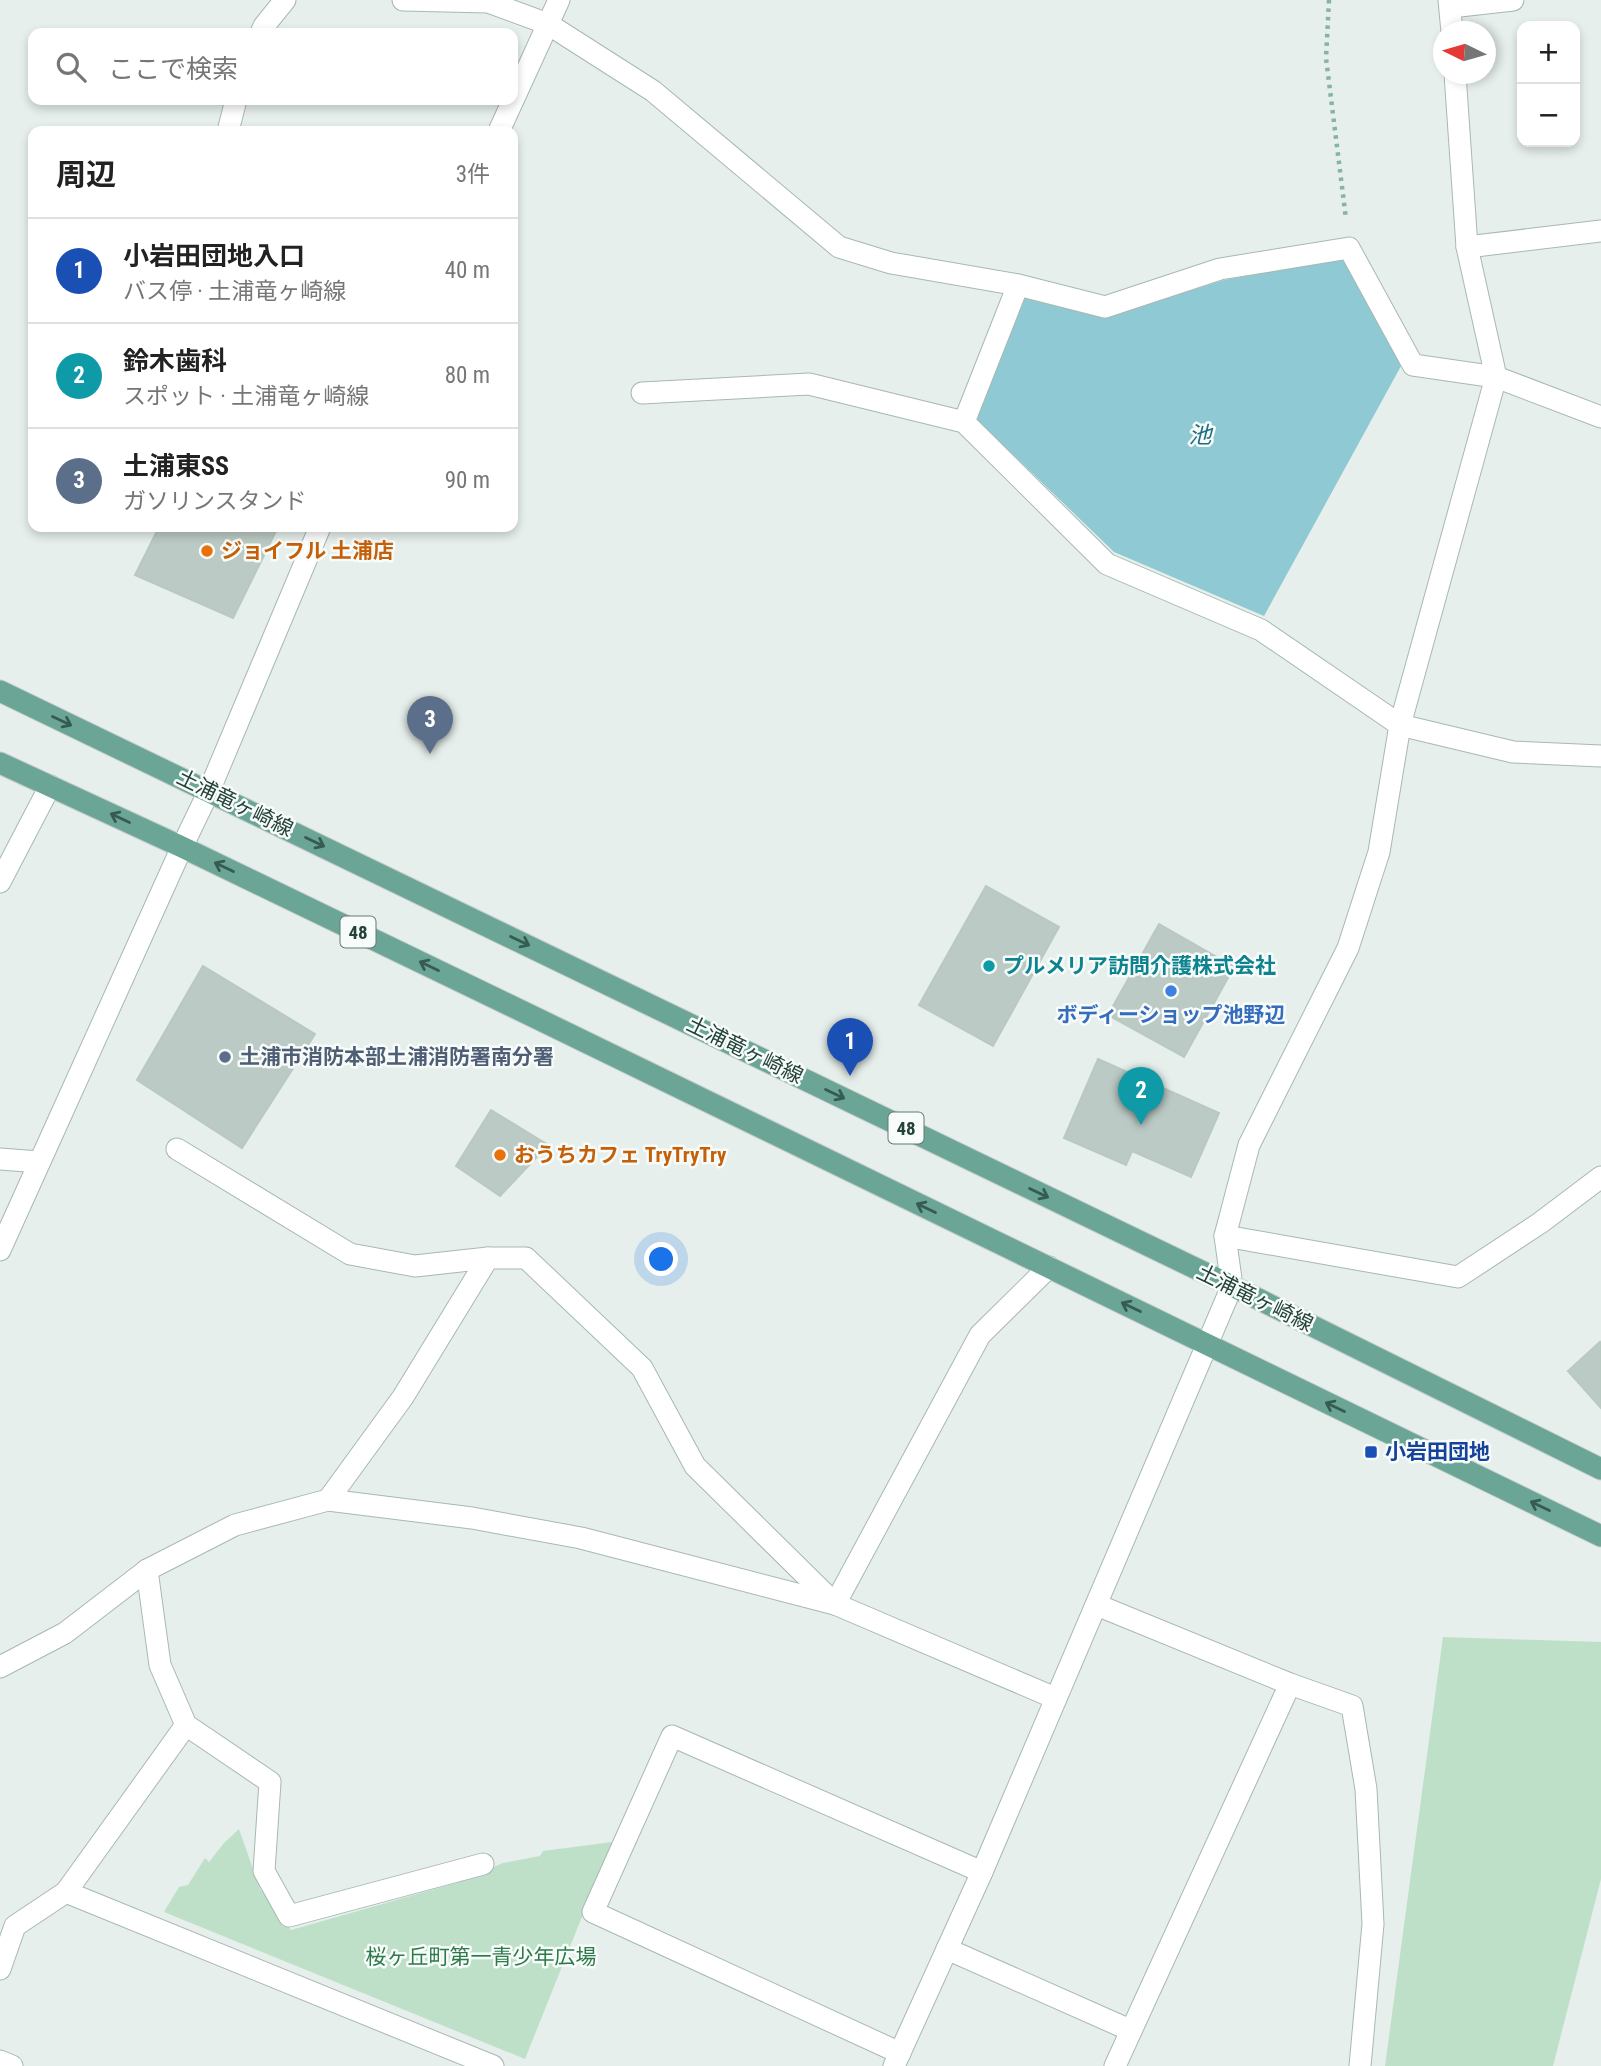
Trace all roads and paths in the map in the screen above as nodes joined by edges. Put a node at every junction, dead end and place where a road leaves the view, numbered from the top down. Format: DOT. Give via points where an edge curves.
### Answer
graph roads {
  1 [pos="285,0"];
  2 [pos="403,0"];
  3 [pos="559,0"];
  4 [pos="1328,0"];
  5 [pos="1513,0"];
  6 [pos="1450,4"];
  7 [pos="548,24"];
  8 [pos="263,28"];
  9 [pos="1456,84"];
  10 [pos="518,90"];
  11 [pos="235,105"];
  12 [pos="511,105"];
  13 [pos="229,126"];
  14 [pos="501,126"];
  15 [pos="1601,231"];
  16 [pos="1467,247"];
  17 [pos="1349,248"];
  18 [pos="1018,285"];
  19 [pos="1496,377"];
  20 [pos="642,393"];
  21 [pos="1601,417"];
  22 [pos="964,422"];
  23 [pos="318,532"];
  24 [pos="0,691"];
  25 [pos="1401,725"];
  26 [pos="1601,756"];
  27 [pos="0,762"];
  28 [pos="50,786"];
  29 [pos="209,791"];
  30 [pos="182,847"];
  31 [pos="0,882"];
  32 [pos="177,1149"];
  33 [pos="0,1159"];
  34 [pos="39,1162"];
  35 [pos="1601,1177"];
  36 [pos="1225,1236"];
  37 [pos="0,1250"];
  38 [pos="488,1258"];
  39 [pos="1048,1268"];
  40 [pos="1233,1286"];
  41 [pos="1208,1344"];
  42 [pos="1601,1469"];
  43 [pos="328,1500"];
  44 [pos="1601,1536"];
  45 [pos="147,1570"];
  46 [pos="835,1604"];
  47 [pos="1097,1605"];
  48 [pos="0,1667"];
  49 [pos="1290,1685"];
  50 [pos="1055,1698"];
  51 [pos="186,1725"];
  52 [pos="483,1864"];
  53 [pos="982,1872"];
  54 [pos="66,1892"];
  55 [pos="947,1949"];
  56 [pos="0,1969"];
  57 [pos="1130,2030"];
  58 [pos="897,2059"];
  59 [pos="0,2061"];
  60 [pos="12,2066"];
  61 [pos="493,2066"];
  62 [pos="1115,2066"];
  63 [pos="1360,2066"];
  1 -- 8 [label="street"];
  2 -- 7 [label="street" via="488,2"];
  3 -- 7 [label="street"];
  4 -- 17 [label="path" via="1326,58"];
  5 -- 6 [label="street"];
  7 -- 10 [label="street"];
  7 -- 18 [label="street" via="653,91 839,247 891,262"];
  9 -- 16 [label="street"];
  11 -- 13 [label="street"];
  12 -- 14 [label="street"];
  15 -- 16 [label="street"];
  16 -- 19 [label="street"];
  17 -- 18 [label="street" via="1220,269 1105,307"];
  17 -- 19 [label="street" via="1413,365"];
  18 -- 22 [label="street"];
  19 -- 21 [label="street"];
  19 -- 25 [label="street"];
  20 -- 22 [label="street" via="809,384"];
  22 -- 25 [label="street" via="1107,565 1261,630"];
  23 -- 29 [label="street"];
  24 -- 29 [label="main road, 土浦竜ヶ崎線 / 48, one-way"];
  25 -- 26 [label="street" via="1513,752"];
  25 -- 36 [label="street" via="1379,852 1348,948 1249,1145"];
  27 -- 28 [label="main road, 48"];
  30 -- 28 [label="main road, 48, one-way"];
  28 -- 31 [label="street"];
  29 -- 30 [label="street"];
  29 -- 40 [label="main road, 土浦竜ヶ崎線 / 48, one-way"];
  30 -- 34 [label="street"];
  39 -- 30 [label="main road, 48, one-way"];
  32 -- 38 [label="street" via="350,1254 415,1266"];
  33 -- 34 [label="street"];
  34 -- 37 [label="street"];
  35 -- 36 [label="street" via="1458,1277"];
  36 -- 40 [label="street"];
  38 -- 43 [label="street" via="403,1397"];
  38 -- 46 [label="street" via="526,1258 642,1368 695,1466"];
  41 -- 39 [label="main road, 48, one-way"];
  39 -- 46 [label="street" via="980,1335"];
  40 -- 41 [label="street"];
  40 -- 42 [label="main road, 土浦竜ヶ崎線 / 48"];
  44 -- 41 [label="main road, 48, one-way"];
  41 -- 47 [label="street"];
  43 -- 45 [label="street" via="235,1525"];
  43 -- 46 [label="street" via="472,1518 581,1538"];
  45 -- 48 [label="street" via="65,1633"];
  45 -- 51 [label="street" via="160,1665"];
  46 -- 50 [label="street"];
  47 -- 49 [label="street"];
  47 -- 50 [label="street"];
  49 -- 57 [label="street"];
  49 -- 63 [label="street" via="1352,1706 1366,1789 1373,1924"];
  50 -- 53 [label="street"];
  51 -- 52 [label="street" via="270,1782 264,1871 289,1916"];
  51 -- 54 [label="street"];
  53 -- 55 [label="street"];
  53 -- 58 [label="street" via="672,1736 593,1912"];
  54 -- 56 [label="street" via="15,1926"];
  54 -- 61 [label="street"];
  55 -- 57 [label="street"];
  55 -- 58 [label="street"];
  57 -- 62 [label="street"];
  59 -- 60 [label="street"];
}
